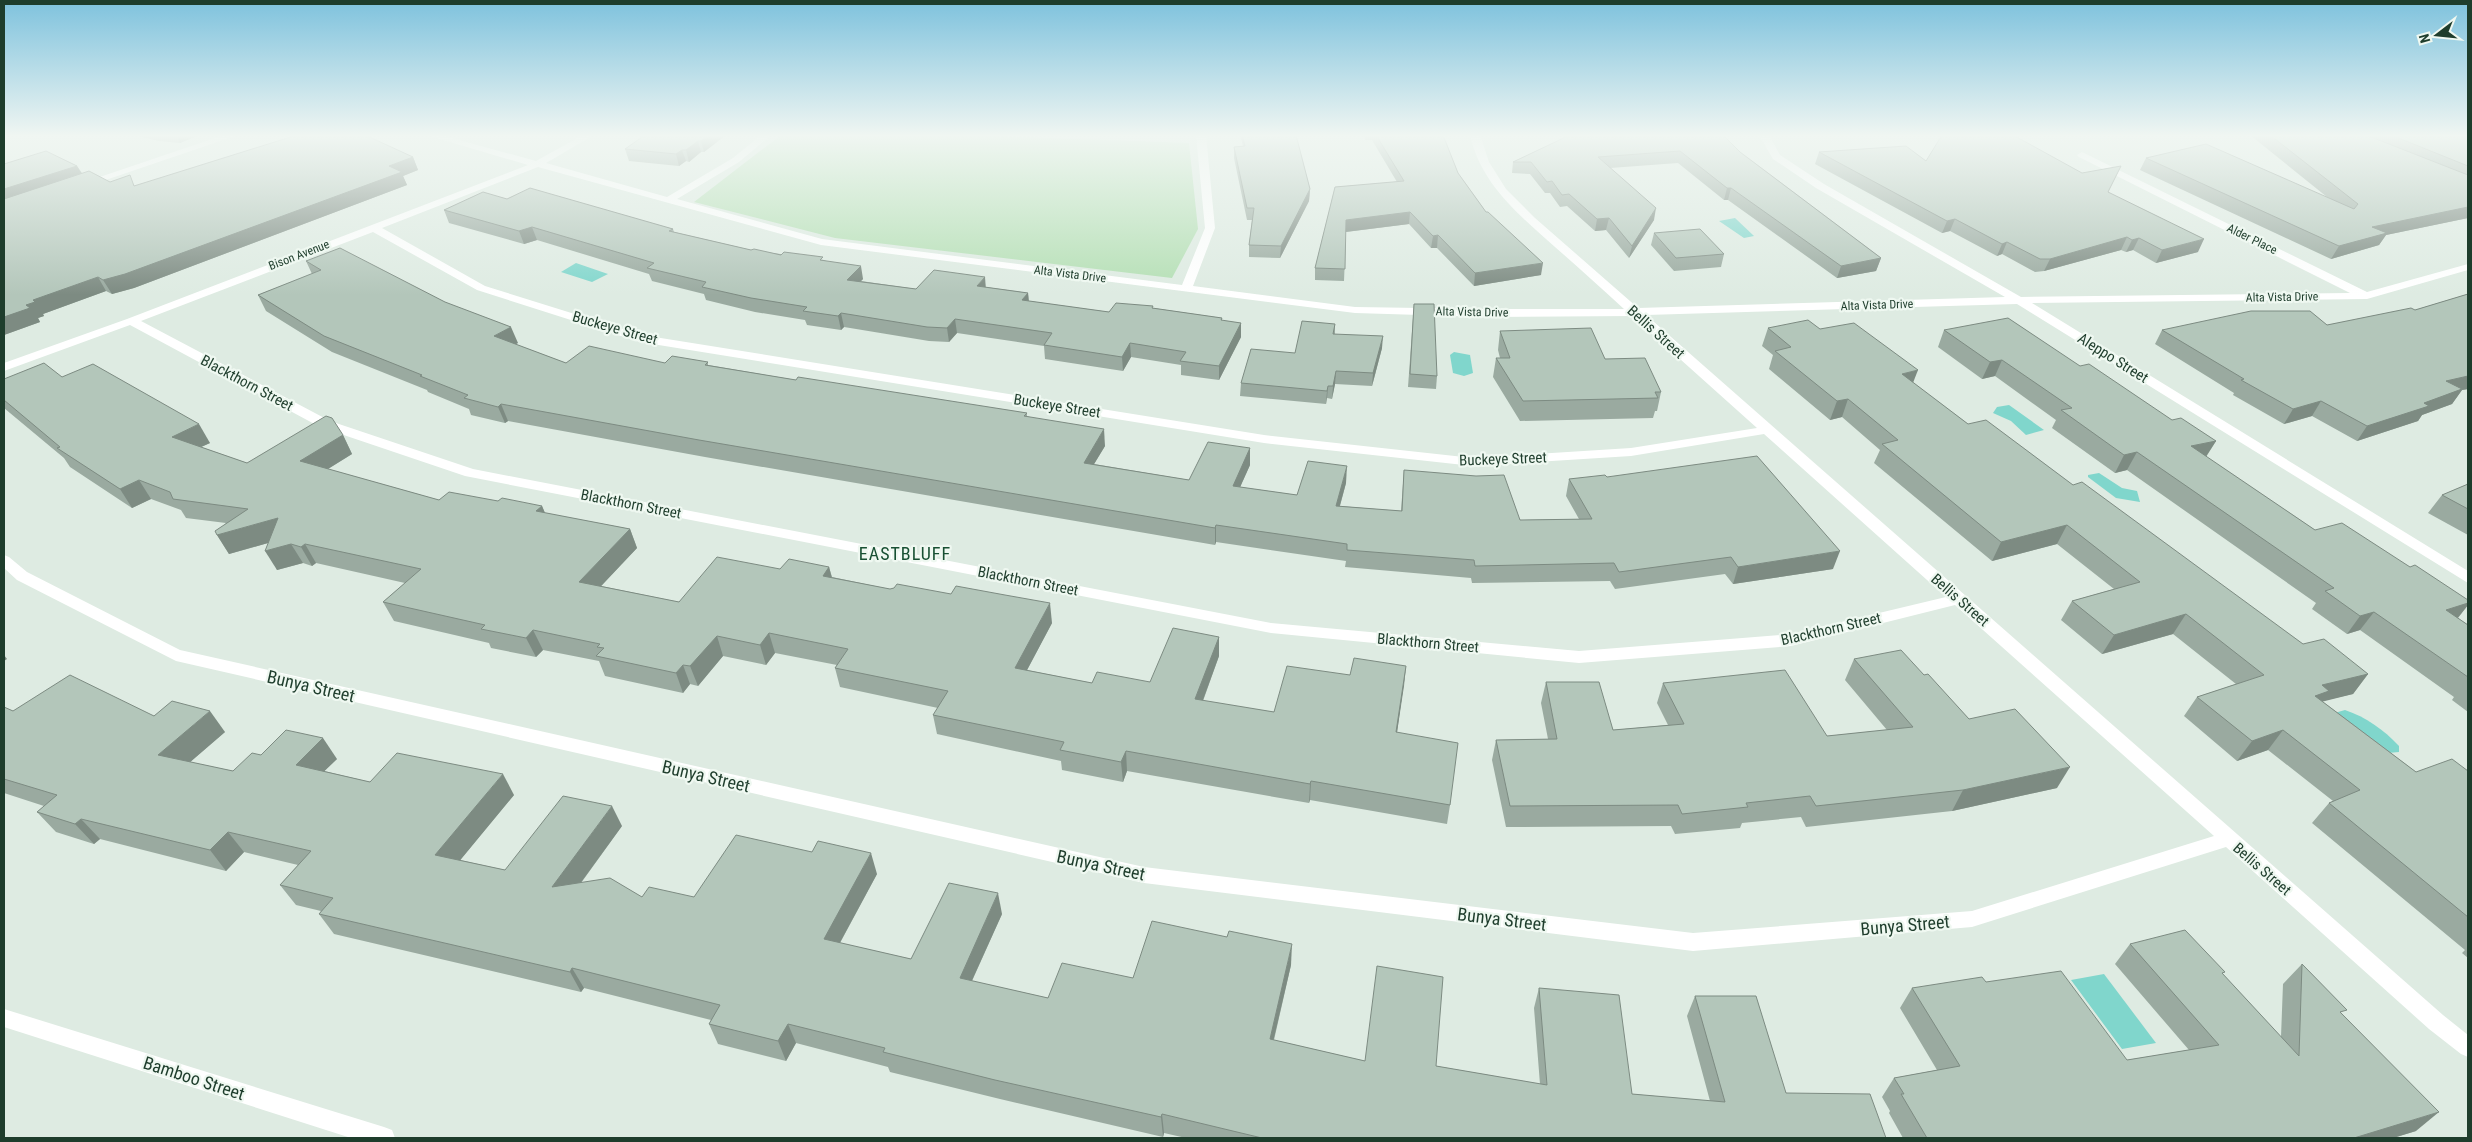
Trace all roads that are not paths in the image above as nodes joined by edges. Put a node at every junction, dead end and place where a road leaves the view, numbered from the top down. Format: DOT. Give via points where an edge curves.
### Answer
graph roads {
  1 [pos="474,188"];
  2 [pos="621,188"];
  3 [pos="689,188"];
  4 [pos="1206,188"];
  5 [pos="1498,188"];
  6 [pos="1824,188"];
  7 [pos="2149,188"];
  8 [pos="668,201"];
  9 [pos="372,227"];
  10 [pos="2468,267"];
  11 [pos="1186,288"];
  12 [pos="2367,296"];
  13 [pos="2019,300"];
  14 [pos="1634,312"];
  15 [pos="131,321"];
  16 [pos="4,367"];
  17 [pos="1766,430"];
  18 [pos="4,560"];
  19 [pos="2468,578"];
  20 [pos="1958,599"];
  21 [pos="2229,839"];
  22 [pos="4,1018"];
  23 [pos="2468,1047"];
  24 [pos="384,1138"];
  1 -- 9 [label="street, Bison Avenue"];
  2 -- 8 [label="street, Alta Vista Drive"];
  3 -- 8 [label="street"];
  4 -- 11 [label="street" via="1210,228"];
  5 -- 14 [label="street, Bellis Street"];
  6 -- 13 [label="street, Aleppo Street"];
  7 -- 12 [label="street, Alder Place"];
  8 -- 11 [label="street, Alta Vista Drive" via="821,242"];
  9 -- 15 [label="street, Bison Avenue"];
  9 -- 17 [label="street, Buckeye Street" via="481,288 640,338 1264,439 1472,462 1631,452"];
  10 -- 12 [label="street, Alta Vista Drive"];
  11 -- 14 [label="street, Alta Vista Drive" via="1355,310"];
  12 -- 13 [label="street, Alta Vista Drive"];
  13 -- 14 [label="street, Alta Vista Drive"];
  13 -- 19 [label="street, Aleppo Street"];
  14 -- 17 [label="street, Bellis Street"];
  15 -- 16 [label="street, Bison Avenue"];
  15 -- 20 [label="street, Blackthorn Street" via="325,424 470,473 1271,628 1579,657 1791,640"];
  17 -- 20 [label="street, Bellis Street"];
  18 -- 21 [label="street, Bunya Street" via="22,576 176,655 1163,877 1693,942 1972,919"];
  20 -- 21 [label="street, Bellis Street"];
  21 -- 23 [label="street, Bellis Street"];
  22 -- 24 [label="street, Bamboo Street"];
}
